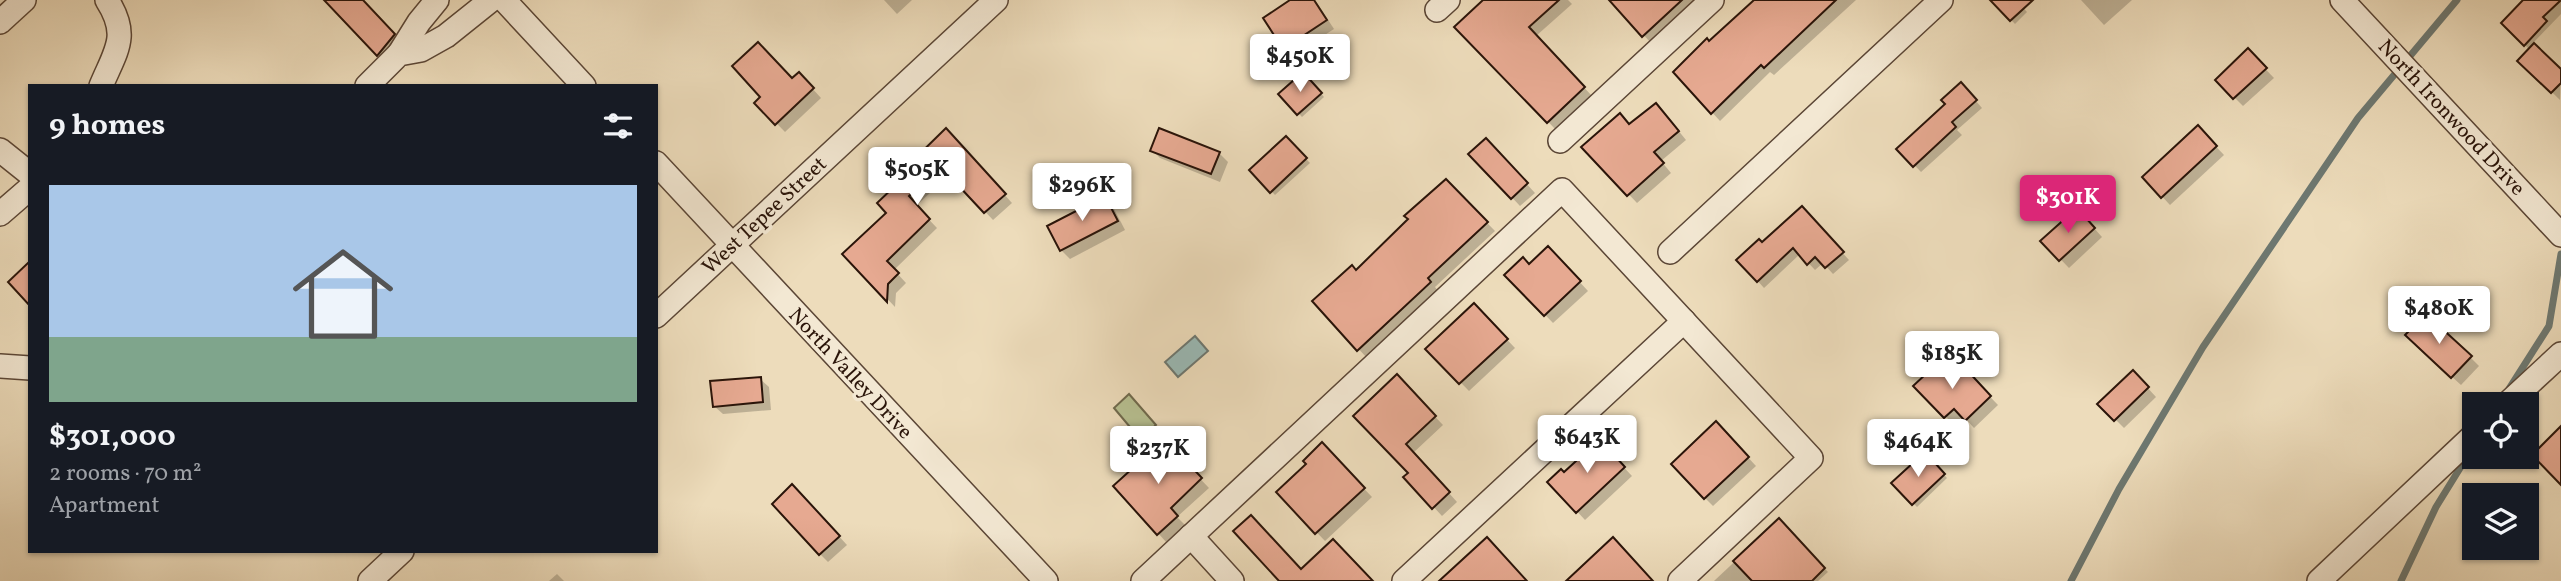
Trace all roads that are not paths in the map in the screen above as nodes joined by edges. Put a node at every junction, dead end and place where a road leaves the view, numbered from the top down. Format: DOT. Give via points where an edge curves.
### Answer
graph roads {
  1 [pos="24,0"];
  2 [pos="107,0"];
  3 [pos="437,0"];
  4 [pos="491,0"];
  5 [pos="504,0"];
  6 [pos="996,0"];
  7 [pos="1712,0"];
  8 [pos="1941,0"];
  9 [pos="2342,0"];
  10 [pos="0,22"];
  11 [pos="399,54"];
  12 [pos="103,84"];
  13 [pos="369,84"];
  14 [pos="582,84"];
  15 [pos="1560,141"];
  16 [pos="0,150"];
  17 [pos="658,165"];
  18 [pos="28,172"];
  19 [pos="28,190"];
  20 [pos="0,214"];
  21 [pos="2561,235"];
  22 [pos="732,245"];
  23 [pos="1670,253"];
  24 [pos="658,314"];
  25 [pos="1684,321"];
  26 [pos="2561,354"];
  27 [pos="0,366"];
  28 [pos="28,368"];
  29 [pos="2520,392"];
  30 [pos="2462,446"];
  31 [pos="1191,536"];
  32 [pos="400,553"];
  33 [pos="380,578"];
  34 [pos="1046,581"];
  35 [pos="1143,581"];
  36 [pos="1233,581"];
  37 [pos="1404,581"];
  38 [pos="1680,581"];
  39 [pos="2319,581"];
  1 -- 10 [label="street"];
  2 -- 12 [label="street" via="121,37"];
  3 -- 11 [label="street"];
  4 -- 11 [label="street" via="446,36 421,50"];
  5 -- 14 [label="street"];
  6 -- 22 [label="street, West Tepee Street"];
  7 -- 15 [label="street"];
  8 -- 23 [label="street"];
  9 -- 21 [label="street, North Ironwood Drive"];
  11 -- 13 [label="street"];
  16 -- 18 [label="street"];
  17 -- 22 [label="street, North Valley Drive"];
  19 -- 20 [label="street"];
  22 -- 24 [label="street, West Tepee Street"];
  22 -- 34 [label="street, North Valley Drive"];
  25 -- 31 [label="street" via="1562,190"];
  25 -- 37 [label="street"];
  25 -- 38 [label="street" via="1811,458"];
  26 -- 29 [label="street"];
  27 -- 28 [label="street"];
  30 -- 39 [label="street"];
  31 -- 35 [label="street"];
  31 -- 36 [label="street"];
  32 -- 33 [label="street"];
}
